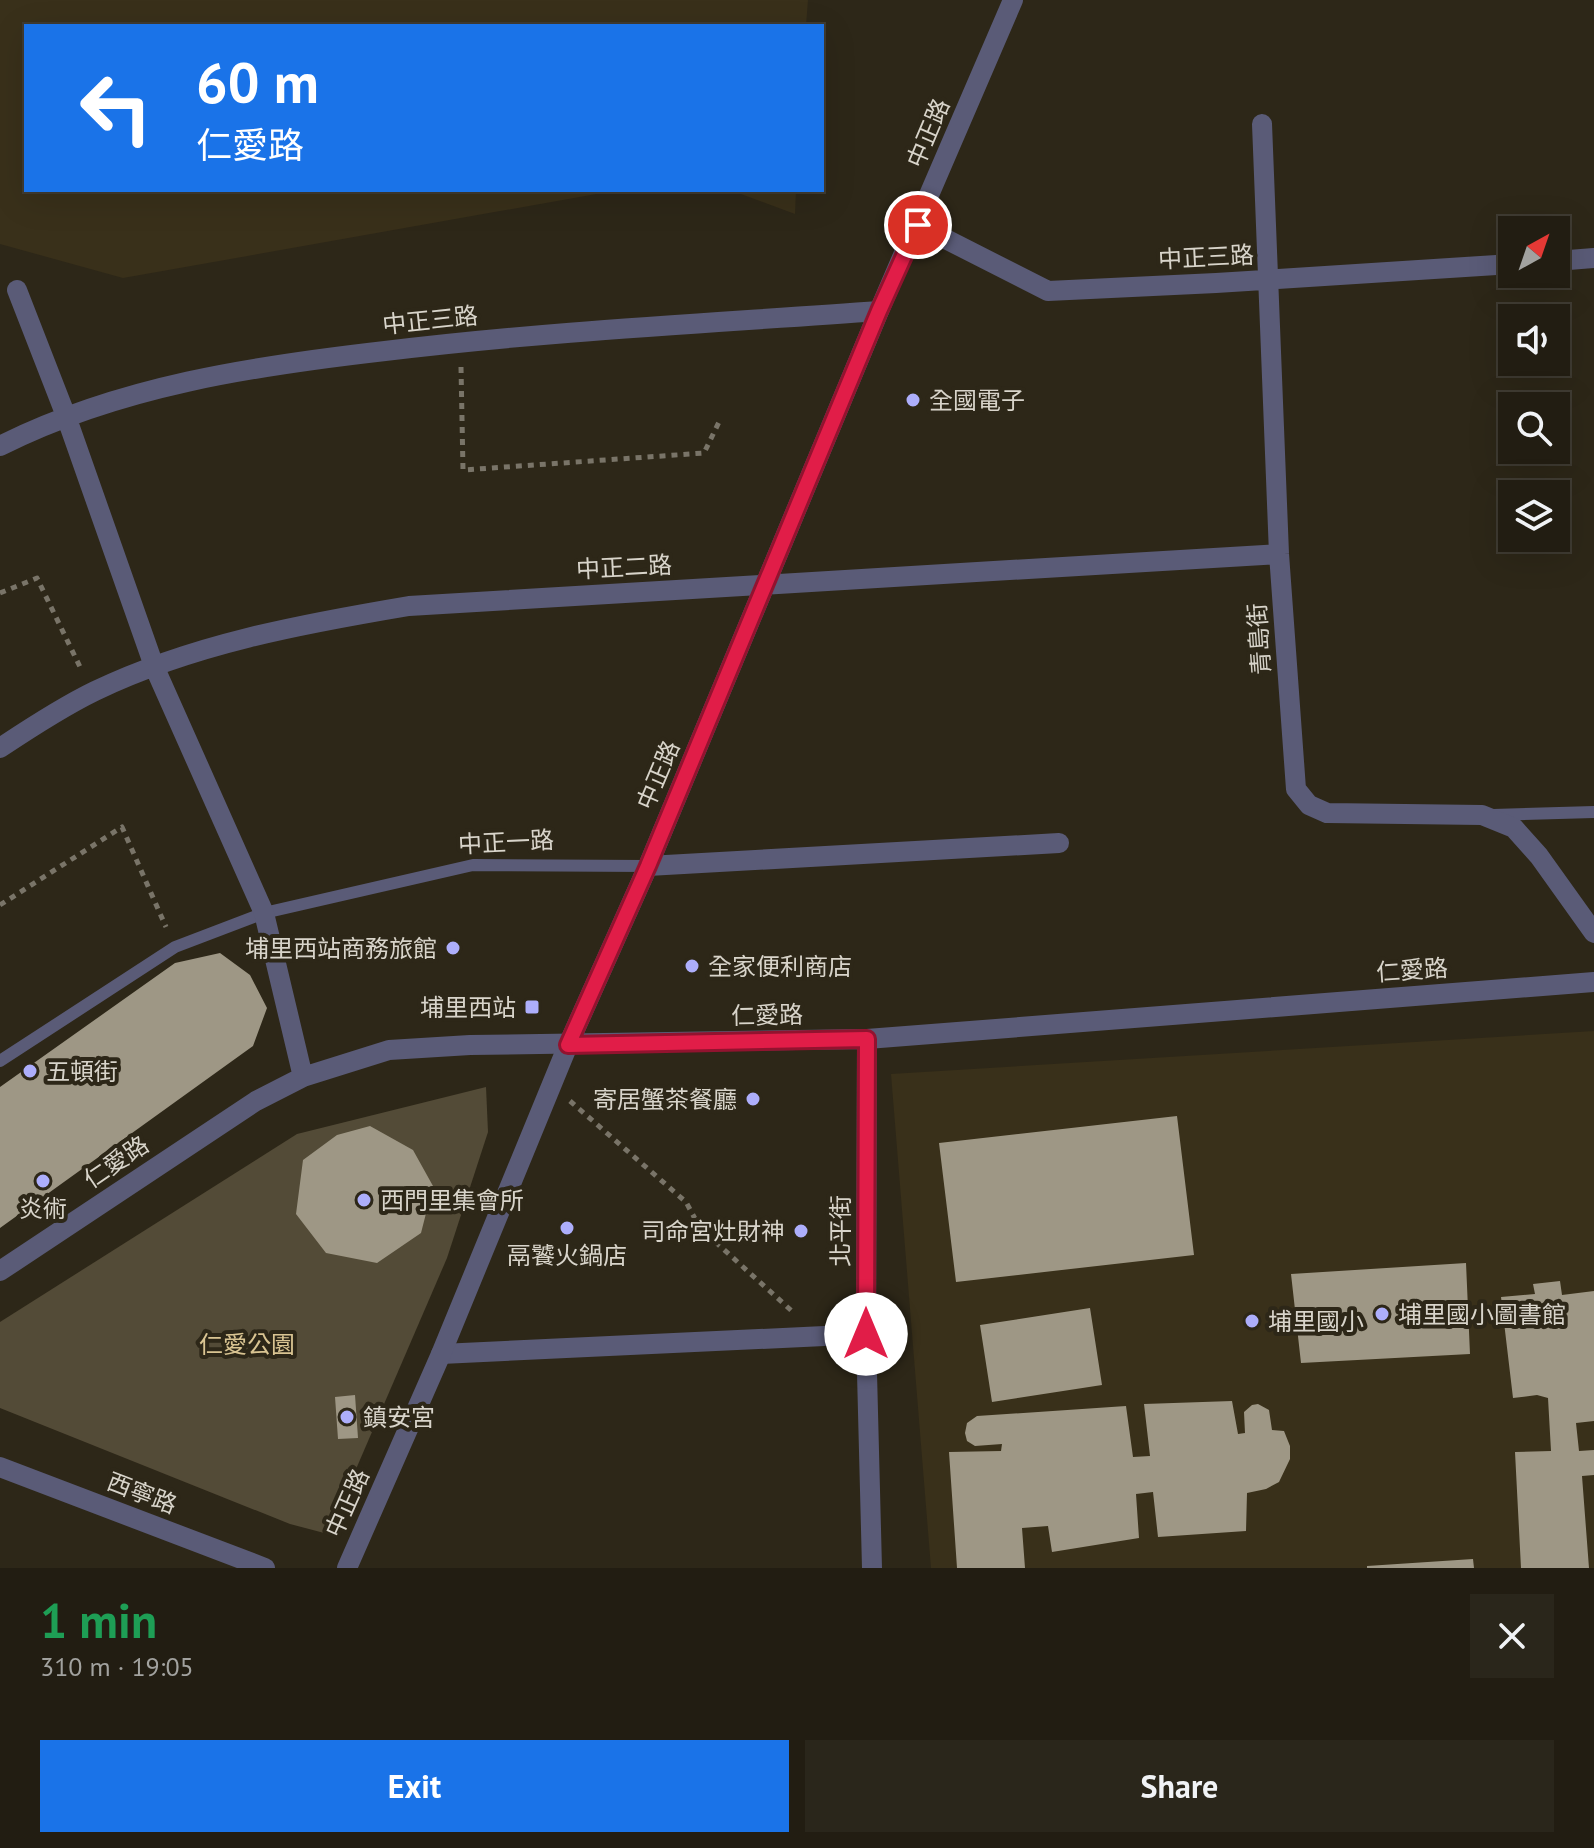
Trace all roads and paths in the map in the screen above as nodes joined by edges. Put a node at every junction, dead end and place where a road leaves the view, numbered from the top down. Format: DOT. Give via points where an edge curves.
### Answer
graph roads {
  1 [pos="1013,0"];
  2 [pos="1262,124"];
  3 [pos="918,225"];
  4 [pos="1594,258"];
  5 [pos="1570,260"];
  6 [pos="1498,265"];
  7 [pos="1267,280"];
  8 [pos="17,290"];
  9 [pos="879,311"];
  10 [pos="461,342"];
  11 [pos="66,416"];
  12 [pos="719,422"];
  13 [pos="0,446"];
  14 [pos="1279,554"];
  15 [pos="765,585"];
  16 [pos="0,593"];
  17 [pos="154,666"];
  18 [pos="93,692"];
  19 [pos="0,748"];
  20 [pos="1594,812"];
  21 [pos="1482,815"];
  22 [pos="1059,843"];
  23 [pos="648,866"];
  24 [pos="0,905"];
  25 [pos="264,913"];
  26 [pos="1594,933"];
  27 [pos="175,947"];
  28 [pos="1594,982"];
  29 [pos="867,1039"];
  30 [pos="568,1045"];
  31 [pos="0,1061"];
  32 [pos="303,1077"];
  33 [pos="552,1084"];
  34 [pos="0,1271"];
  35 [pos="866,1334"];
  36 [pos="817,1336"];
  37 [pos="441,1354"];
  38 [pos="0,1467"];
  39 [pos="265,1568"];
  40 [pos="347,1568"];
  41 [pos="872,1568"];
  1 -- 3 [label="street, 中正路"];
  2 -- 7 [label="street, 青島街"];
  3 -- 7 [label="street, 中正三路" via="1048,291"];
  3 -- 9 [label="street, 中正路"];
  4 -- 5 [label="street"];
  6 -- 7 [label="street, 中正三路"];
  7 -- 14 [label="street, 青島街"];
  8 -- 11 [label="street"];
  9 -- 10 [label="street, 中正三路"];
  9 -- 15 [label="street, 中正路"];
  10 -- 11 [label="street, 中正三路" via="270,364"];
  10 -- 12 [label="path" via="463,470 704,453"];
  11 -- 13 [label="street, 中正三路"];
  11 -- 17 [label="street"];
  14 -- 15 [label="street, 中正二路"];
  14 -- 21 [label="street, 青島街" via="1296,789 1309,805 1327,813"];
  15 -- 17 [label="street, 中正二路" via="409,606 299,624"];
  15 -- 23 [label="street, 中正路"];
  16 -- 18 [label="path" via="37,578"];
  17 -- 18 [label="street, 中正二路"];
  17 -- 25 [label="street"];
  18 -- 19 [label="street, 中正二路"];
  20 -- 21 [label="lane"];
  21 -- 26 [label="street, 青島街" via="1514,828"];
  22 -- 23 [label="street, 中正一路"];
  23 -- 25 [label="lane, 中正一路" via="473,865"];
  23 -- 30 [label="street, 中正路"];
  24 -- 27 [label="path" via="122,827"];
  25 -- 27 [label="lane, 中正一路"];
  25 -- 32 [label="street"];
  27 -- 31 [label="lane, 中正一路"];
  28 -- 29 [label="street, 仁愛路"];
  29 -- 30 [label="street, 仁愛路"];
  29 -- 35 [label="street, 北平街"];
  30 -- 32 [label="street, 仁愛路" via="389,1050"];
  30 -- 33 [label="street, 中正路"];
  32 -- 34 [label="street, 仁愛路" via="256,1101"];
  33 -- 36 [label="path" via="686,1202 700,1228"];
  33 -- 37 [label="street, 中正路"];
  35 -- 36 [label="street"];
  35 -- 41 [label="street, 北平街"];
  36 -- 37 [label="street"];
  37 -- 40 [label="street, 中正路"];
  38 -- 39 [label="street, 西寧路"];
}
